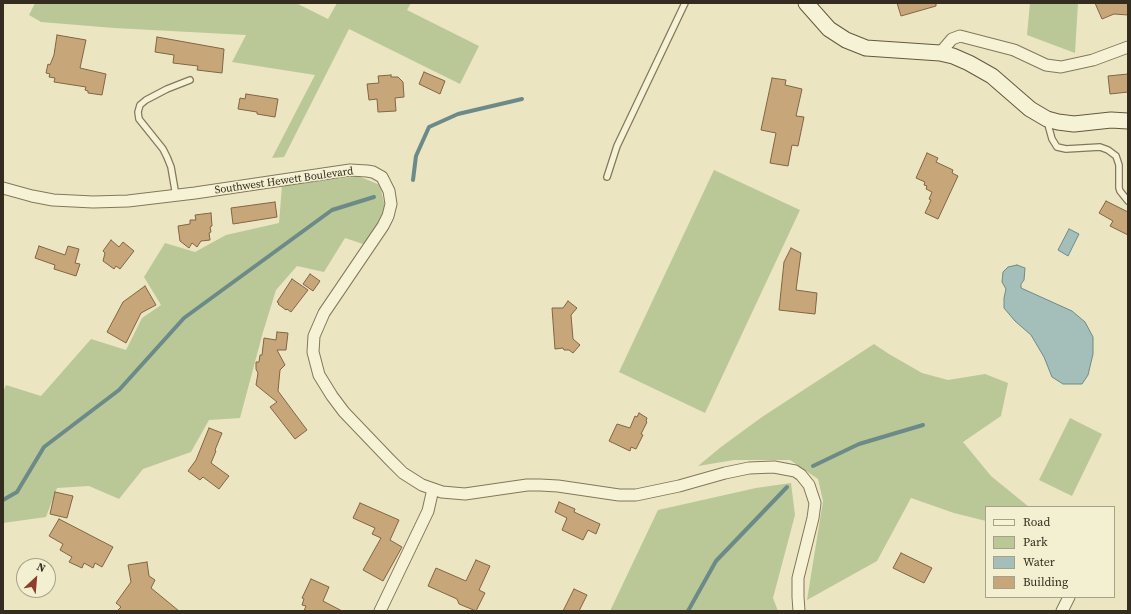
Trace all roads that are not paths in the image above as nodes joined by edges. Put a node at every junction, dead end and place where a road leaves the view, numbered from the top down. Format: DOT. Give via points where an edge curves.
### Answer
graph roads {
  1 [pos="685,3"];
  2 [pos="806,3"];
  3 [pos="1128,47"];
  4 [pos="940,53"];
  5 [pos="190,80"];
  6 [pos="1047,118"];
  7 [pos="1128,121"];
  8 [pos="607,177"];
  9 [pos="3,188"];
  10 [pos="176,196"];
  11 [pos="1128,201"];
  12 [pos="433,489"];
  13 [pos="1068,598"];
  14 [pos="380,611"];
  15 [pos="800,611"];
  16 [pos="1062,611"];
  1 -- 8 [label="lane" via="617,146"];
  2 -- 4 [label="main road" via="829,29 856,45 875,49"];
  3 -- 4 [label="street" via="1093,60 1061,67 1046,65 1014,50 960,36 952,39"];
  4 -- 6 [label="main road" via="969,63 992,76 1030,109"];
  5 -- 10 [label="lane" via="146,100 138,112 139,119 167,157"];
  6 -- 7 [label="main road" via="1074,124"];
  6 -- 11 [label="lane" via="1052,139 1057,147 1100,147 1116,156 1120,192"];
  9 -- 10 [label="street, Southwest Hewett Boulevard" via="46,199 93,202"];
  10 -- 12 [label="street, Southwest Hewett Boulevard" via="350,170 367,170 382,177 391,197 388,216 324,313 314,336 313,352 319,375 344,412 403,473"];
  12 -- 14 [label="street" via="428,511"];
  12 -- 15 [label="street, Southwest Hewett Boulevard" via="466,494 540,485 636,495 738,470 759,467 789,469 806,480 815,503 798,578"];
  13 -- 16 [label="street"];
}
